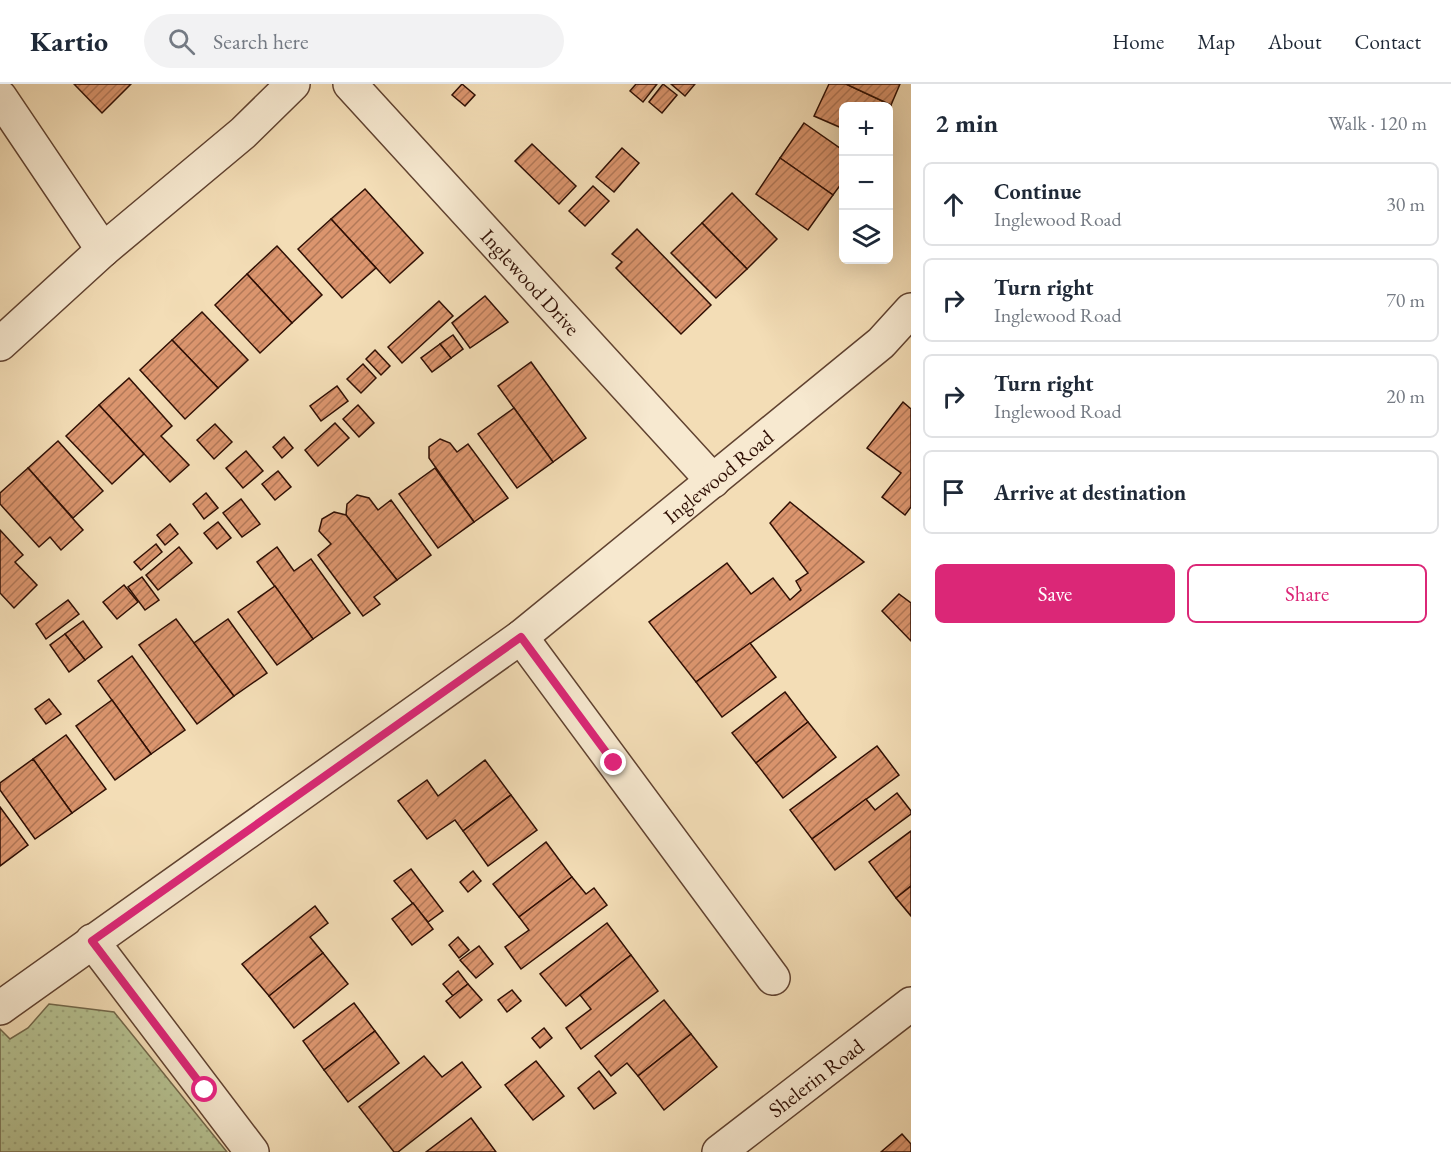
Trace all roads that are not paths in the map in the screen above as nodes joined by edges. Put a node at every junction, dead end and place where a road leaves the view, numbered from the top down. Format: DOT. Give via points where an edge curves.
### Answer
graph roads {
  1 [pos="293,84"];
  2 [pos="350,84"];
  3 [pos="0,97"];
  4 [pos="103,250"];
  5 [pos="911,310"];
  6 [pos="0,344"];
  7 [pos="712,481"];
  8 [pos="521,637"];
  9 [pos="92,941"];
  10 [pos="773,978"];
  11 [pos="911,1004"];
  12 [pos="0,1008"];
  13 [pos="252,1152"];
  14 [pos="719,1152"];
  1 -- 4 [label="street" via="243,133"];
  2 -- 7 [label="street, Inglewood Drive"];
  3 -- 4 [label="street"];
  4 -- 6 [label="street"];
  5 -- 7 [label="street, Inglewood Road" via="881,343"];
  7 -- 8 [label="street, Inglewood Road"];
  8 -- 9 [label="street, Inglewood Road"];
  8 -- 10 [label="street"];
  9 -- 12 [label="street, Inglewood Road"];
  9 -- 13 [label="street"];
  11 -- 14 [label="street, Shelerin Road"];
}
